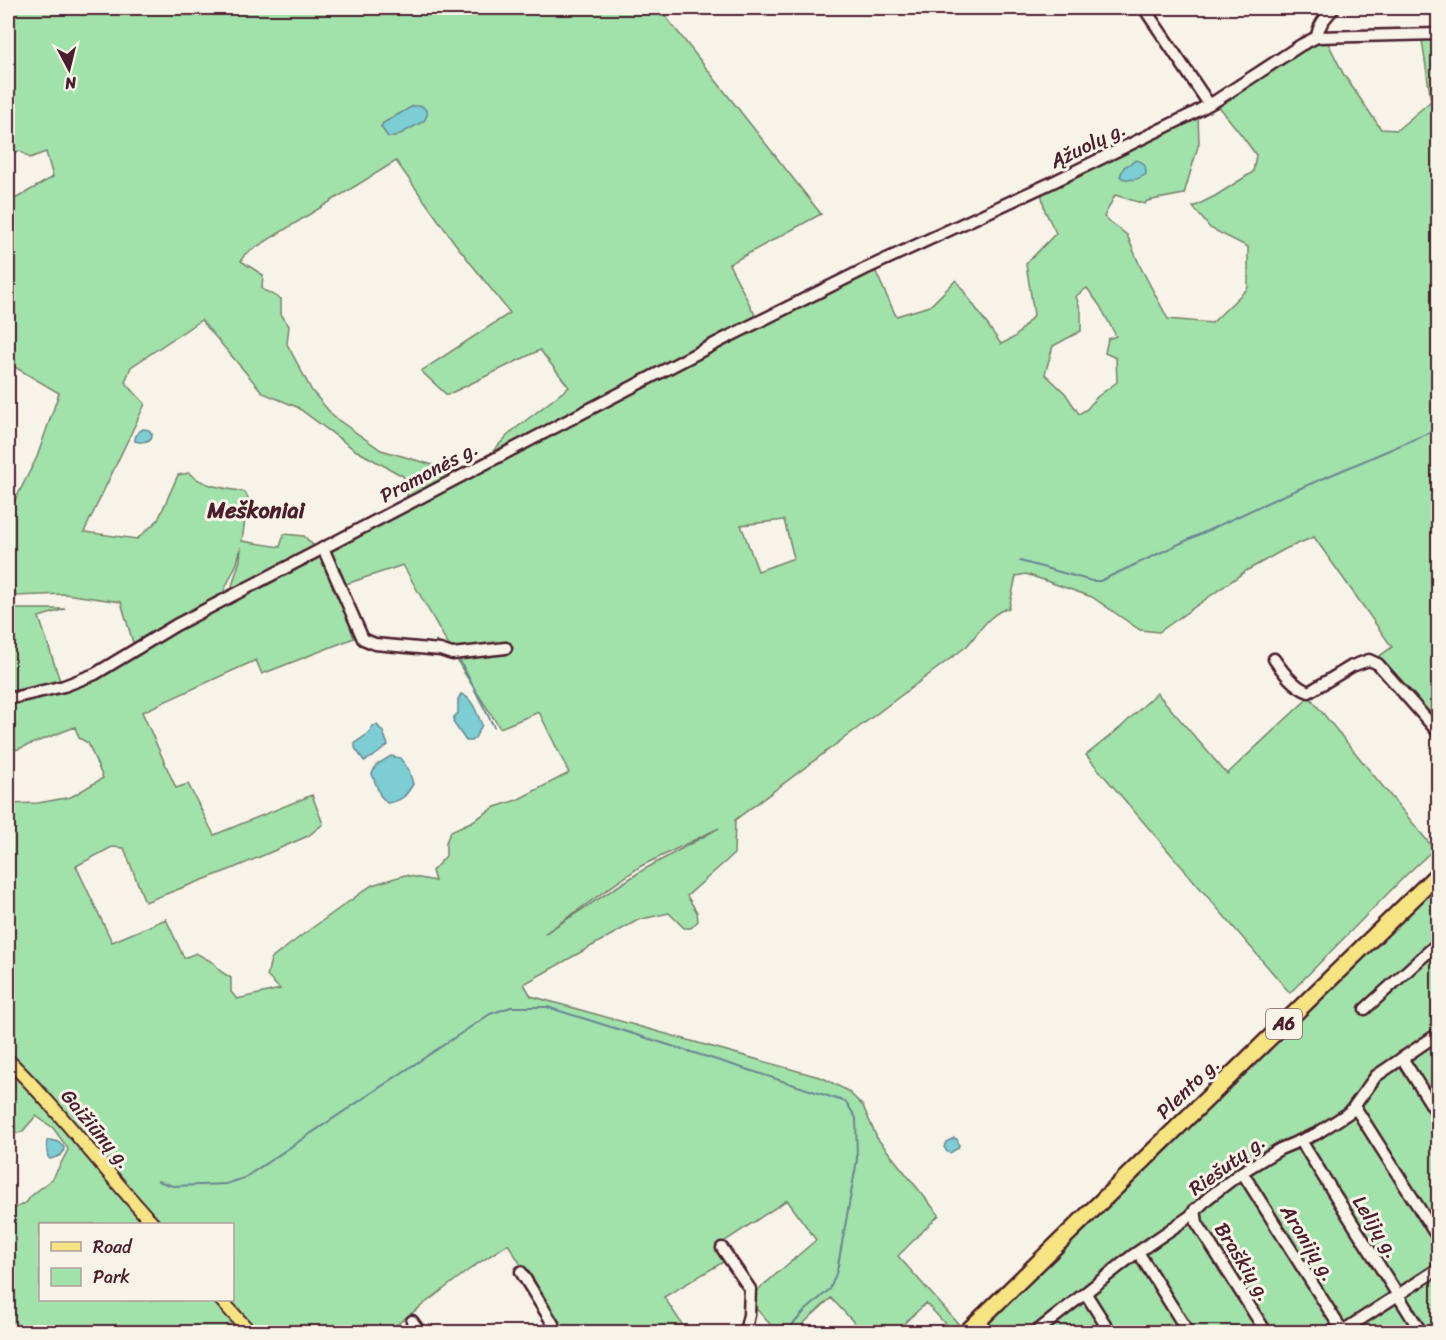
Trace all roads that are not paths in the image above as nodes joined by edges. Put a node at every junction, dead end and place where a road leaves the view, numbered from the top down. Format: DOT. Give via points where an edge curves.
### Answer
graph roads {
  1 [pos="1144,8"];
  2 [pos="1334,8"];
  3 [pos="1438,34"];
  4 [pos="1317,37"];
  5 [pos="1209,104"];
  6 [pos="865,269"];
  7 [pos="322,548"];
  8 [pos="506,648"];
  9 [pos="1274,659"];
  10 [pos="8,699"];
  11 [pos="1438,732"];
  12 [pos="1436,882"];
  13 [pos="1438,943"];
  14 [pos="1365,1009"];
  15 [pos="1438,1034"];
  16 [pos="1402,1058"];
  17 [pos="8,1060"];
  18 [pos="1355,1107"];
  19 [pos="1438,1115"];
  20 [pos="1301,1141"];
  21 [pos="1242,1172"];
  22 [pos="1195,1209"];
  23 [pos="152,1223"];
  24 [pos="1438,1238"];
  25 [pos="722,1248"];
  26 [pos="1138,1252"];
  27 [pos="1438,1269"];
  28 [pos="521,1272"];
  29 [pos="1086,1293"];
  30 [pos="1398,1296"];
  31 [pos="223,1301"];
  32 [pos="412,1321"];
  33 [pos="250,1332"];
  34 [pos="420,1332"];
  35 [pos="558,1332"];
  36 [pos="745,1332"];
  37 [pos="967,1332"];
  38 [pos="1036,1332"];
  39 [pos="1110,1332"];
  40 [pos="1188,1332"];
  41 [pos="1266,1332"];
  42 [pos="1342,1332"];
  43 [pos="1421,1332"];
  1 -- 5 [label="street"];
  2 -- 4 [label="street" via="1321,24"];
  3 -- 4 [label="street"];
  4 -- 5 [label="street, Ąžuolų g."];
  5 -- 6 [label="street, Ąžuolų g."];
  6 -- 7 [label="street, Pramonės g."];
  7 -- 8 [label="street" via="363,639 452,654"];
  7 -- 10 [label="street, Pramonės g." via="177,625 95,674"];
  9 -- 11 [label="street" via="1300,689 1309,692 1352,666 1369,660 1378,664"];
  12 -- 37 [label="highway, Plento g. / A6"];
  13 -- 14 [label="street"];
  15 -- 16 [label="street, Riešutų g."];
  16 -- 18 [label="street, Riešutų g." via="1376,1076"];
  16 -- 19 [label="street"];
  17 -- 23 [label="main road, Gaižiūnų g."];
  18 -- 20 [label="street, Riešutų g."];
  18 -- 24 [label="street"];
  20 -- 21 [label="street, Riešutų g."];
  20 -- 30 [label="street, Lelijų g."];
  21 -- 22 [label="street, Riešutų g."];
  21 -- 42 [label="street, Aronijų g."];
  22 -- 26 [label="street, Riešutų g."];
  22 -- 41 [label="street, Braškių g." via="1197,1223"];
  25 -- 36 [label="street" via="750,1289"];
  26 -- 29 [label="street, Riešutų g."];
  26 -- 40 [label="street"];
  27 -- 30 [label="street"];
  28 -- 35 [label="street"];
  29 -- 38 [label="street, Riešutų g."];
  29 -- 39 [label="street"];
  30 -- 42 [label="street"];
  30 -- 43 [label="street, Lelijų g."];
  31 -- 33 [label="main road"];
  32 -- 34 [label="street"];
}
